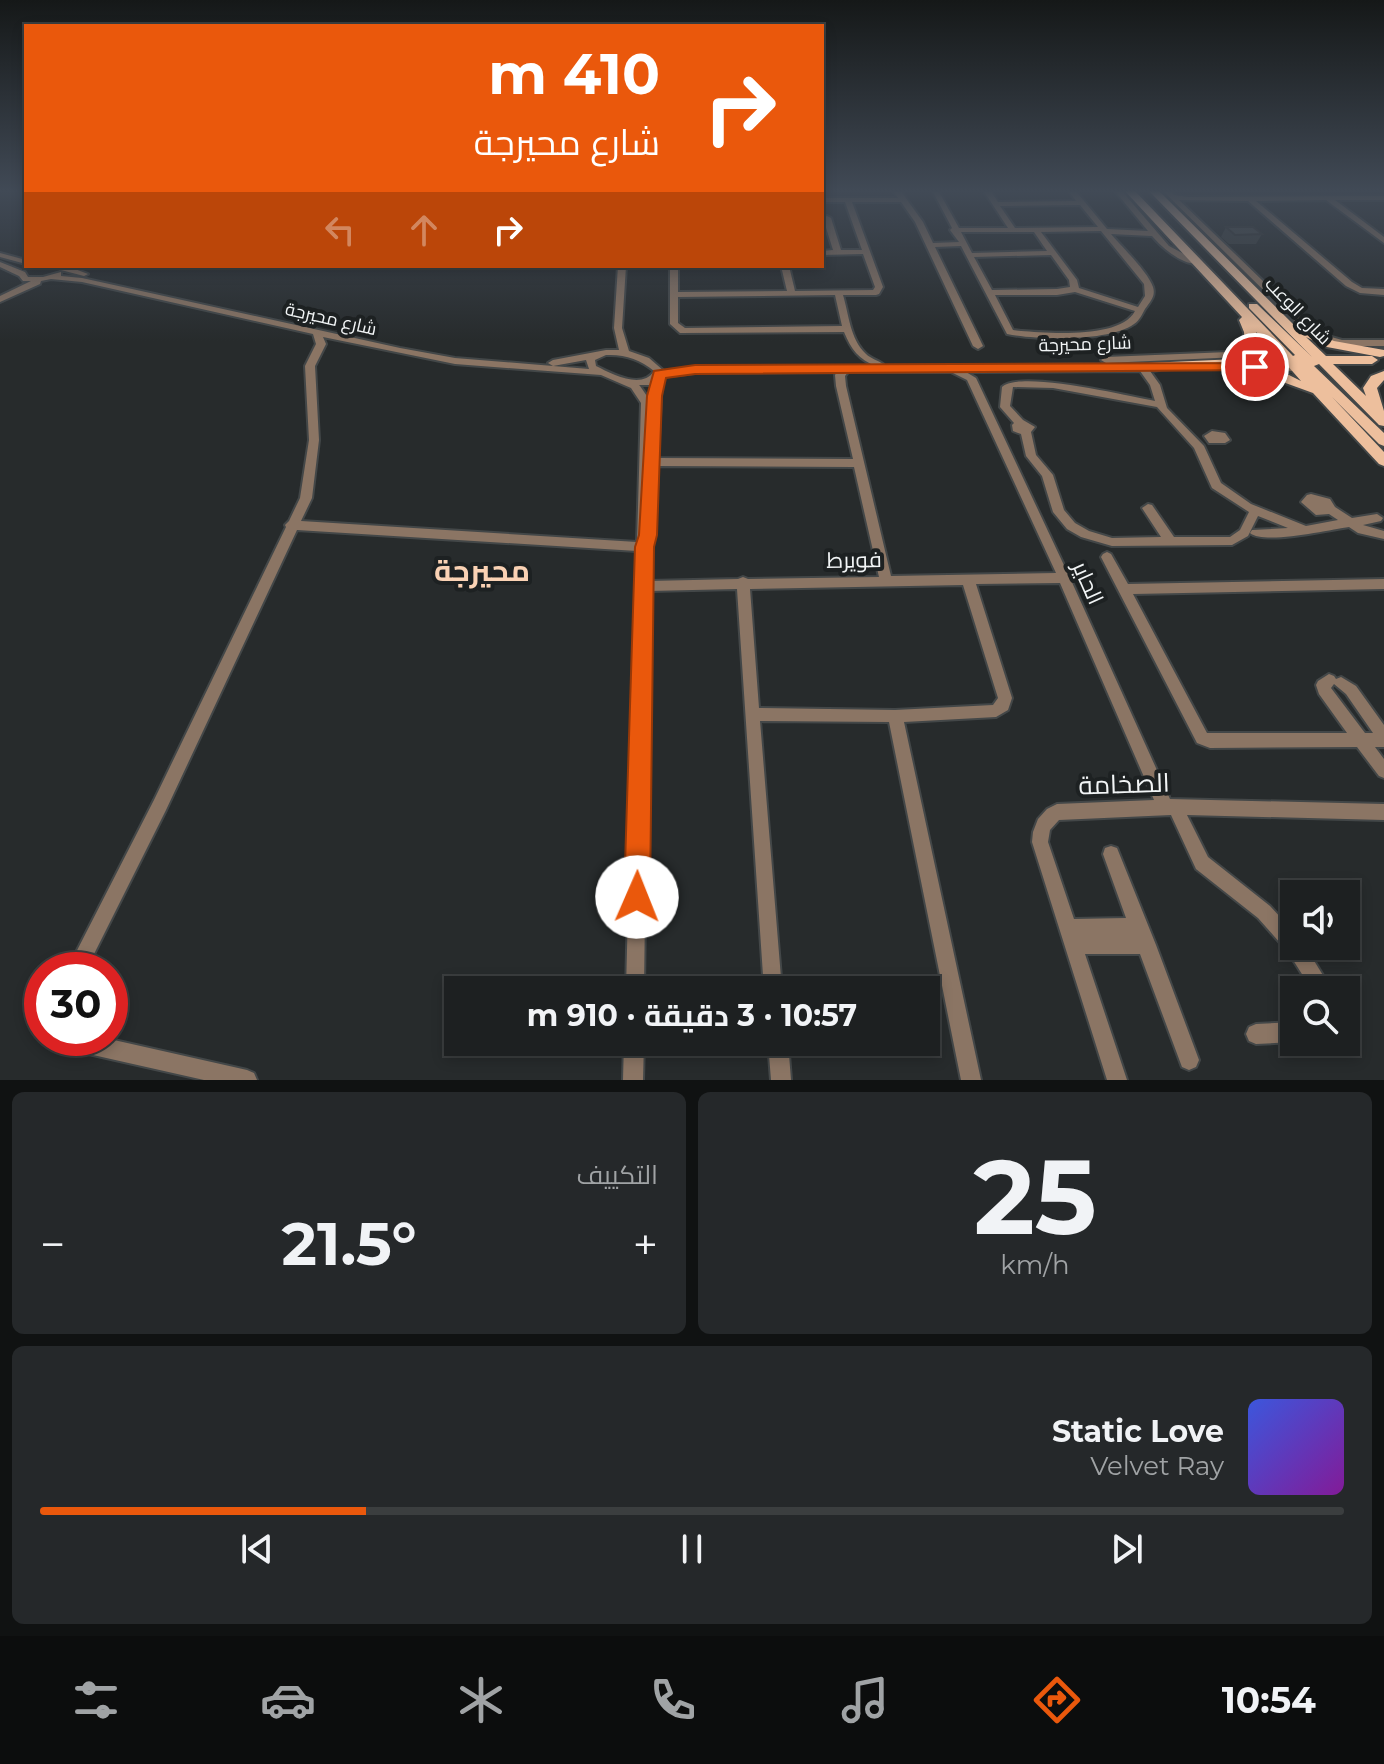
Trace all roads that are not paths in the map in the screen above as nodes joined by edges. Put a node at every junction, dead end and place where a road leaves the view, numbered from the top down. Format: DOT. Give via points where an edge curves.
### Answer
graph roads {
  1 [pos="834,240"];
  2 [pos="863,240"];
  3 [pos="927,240"];
  4 [pos="959,240"];
  5 [pos="985,240"];
  6 [pos="1043,240"];
  7 [pos="1112,240"];
  8 [pos="1161,240"];
  9 [pos="1176,240"];
  10 [pos="1187,240"];
  11 [pos="1206,240"];
  12 [pos="1218,240"];
  13 [pos="1298,240"];
  14 [pos="961,244"];
  15 [pos="929,245"];
  16 [pos="867,252"];
  17 [pos="1228,252"];
  18 [pos="824,253"];
  19 [pos="838,253"];
  20 [pos="1052,253"];
  21 [pos="0,255"];
  22 [pos="968,255"];
  23 [pos="995,255"];
  24 [pos="24,261"];
  25 [pos="1197,263"];
  26 [pos="0,264"];
  27 [pos="32,268"];
  28 [pos="62,268"];
  29 [pos="68,268"];
  30 [pos="622,268"];
  31 [pos="674,268"];
  32 [pos="786,268"];
  33 [pos="1236,273"];
  34 [pos="22,275"];
  35 [pos="47,278"];
  36 [pos="1075,289"];
  37 [pos="0,291"];
  38 [pos="1384,292"];
  39 [pos="988,293"];
  40 [pos="792,294"];
  41 [pos="839,294"];
  42 [pos="674,295"];
  43 [pos="0,299"];
  44 [pos="1238,308"];
  45 [pos="1140,310"];
  46 [pos="1281,320"];
  47 [pos="618,328"];
  48 [pos="849,329"];
  49 [pos="317,332"];
  50 [pos="341,334"];
  51 [pos="978,346"];
  52 [pos="318,350"];
  53 [pos="856,351"];
  54 [pos="1383,353"];
  55 [pos="595,354"];
  56 [pos="625,354"];
  57 [pos="1240,356"];
  58 [pos="1304,360"];
  59 [pos="650,363"];
  60 [pos="878,364"];
  61 [pos="845,367"];
  62 [pos="1145,367"];
  63 [pos="1229,367"];
  64 [pos="1384,368"];
  65 [pos="821,370"];
  66 [pos="973,373"];
  67 [pos="608,374"];
  68 [pos="1384,375"];
  69 [pos="658,376"];
  70 [pos="630,382"];
  71 [pos="841,386"];
  72 [pos="1329,403"];
  73 [pos="1160,405"];
  74 [pos="1382,420"];
  75 [pos="1190,436"];
  76 [pos="1209,437"];
  77 [pos="1384,441"];
  78 [pos="1384,461"];
  79 [pos="653,462"];
  80 [pos="859,463"];
  81 [pos="1309,500"];
  82 [pos="1148,508"];
  83 [pos="1255,511"];
  84 [pos="1059,512"];
  85 [pos="1034,513"];
  86 [pos="1377,518"];
  87 [pos="1347,521"];
  88 [pos="291,525"];
  89 [pos="1305,530"];
  90 [pos="1256,533"];
  91 [pos="1384,535"];
  92 [pos="1171,542"];
  93 [pos="644,547"];
  94 [pos="1107,557"];
  95 [pos="1064,578"];
  96 [pos="968,579"];
  97 [pos="886,580"];
  98 [pos="743,582"];
  99 [pos="1384,584"];
  100 [pos="643,586"];
  101 [pos="1123,589"];
  102 [pos="755,714"];
  103 [pos="895,716"];
  104 [pos="1384,738"];
  105 [pos="1362,740"];
  106 [pos="1384,771"];
  107 [pos="1170,807"];
  108 [pos="1384,812"];
  109 [pos="1111,854"];
  110 [pos="1139,926"];
  111 [pos="1280,929"];
  112 [pos="1070,936"];
  113 [pos="1147,945"];
  114 [pos="85,952"];
  115 [pos="635,976"];
  116 [pos="772,976"];
  117 [pos="1280,1033"];
  118 [pos="1256,1034"];
  119 [pos="128,1053"];
  120 [pos="634,1056"];
  121 [pos="779,1056"];
  122 [pos="1189,1060"];
  123 [pos="247,1080"];
  124 [pos="633,1080"];
  125 [pos="781,1080"];
  126 [pos="971,1080"];
  127 [pos="1117,1080"];
  1 -- 19 [label="street"];
  2 -- 16 [label="street"];
  3 -- 15 [label="street"];
  4 -- 14 [label="street"];
  5 -- 23 [label="street"];
  6 -- 20 [label="street"];
  7 -- 45 [label="street" via="1149,285 1151,299"];
  8 -- 25 [label="street, شارع الوعب"];
  9 -- 25 [label="main road, شارع الوعب"];
  10 -- 58 [label="main road"];
  11 -- 33 [label="main road, شارع الوعب"];
  12 -- 17 [label="street, شارع الوعب"];
  13 -- 38 [label="street" via="1349,284"];
  14 -- 15 [label="street"];
  14 -- 22 [label="street"];
  15 -- 51 [label="street"];
  16 -- 19 [label="street"];
  16 -- 41 [label="street" via="879,289"];
  17 -- 33 [label="main road"];
  17 -- 54 [label="street, شارع الوعب" via="1314,335"];
  18 -- 19 [label="street"];
  20 -- 23 [label="street"];
  20 -- 36 [label="street"];
  21 -- 24 [label="street"];
  22 -- 23 [label="street"];
  22 -- 39 [label="street"];
  25 -- 44 [label="main road, شارع الوعب"];
  26 -- 34 [label="street"];
  27 -- 34 [label="street"];
  28 -- 35 [label="street"];
  29 -- 50 [label="street, شارع محيرجة"];
  30 -- 47 [label="street"];
  31 -- 42 [label="street"];
  32 -- 40 [label="street"];
  33 -- 46 [label="main road, شارع الوعب"];
  34 -- 35 [label="street, شارع محيرجة"];
  34 -- 37 [label="street"];
  35 -- 43 [label="street"];
  35 -- 49 [label="street, شارع محيرجة" via="82,280"];
  36 -- 39 [label="street"];
  36 -- 45 [label="street"];
  39 -- 45 [label="street" via="1013,333 1108,330 1133,321"];
  40 -- 41 [label="street"];
  40 -- 42 [label="street"];
  41 -- 48 [label="street"];
  42 -- 48 [label="street" via="674,324 683,331"];
  44 -- 57 [label="main road" via="1251,337 1250,350"];
  44 -- 58 [label="main road, شارع الوعب"];
  46 -- 54 [label="main road" via="1331,344"];
  46 -- 58 [label="main road, شارع الوعب"];
  47 -- 55 [label="street"];
  47 -- 56 [label="street"];
  48 -- 53 [label="street"];
  49 -- 50 [label="street, شارع محيرجة"];
  49 -- 52 [label="street"];
  50 -- 52 [label="street"];
  50 -- 55 [label="street, شارع محيرجة" via="510,360 562,362"];
  50 -- 67 [label="street, شارع محيرجة" via="455,361"];
  52 -- 88 [label="street" via="310,366 314,440 306,498"];
  53 -- 60 [label="street"];
  53 -- 61 [label="street"];
  54 -- 58 [label="main road"];
  55 -- 56 [label="street, شارع محيرجة"];
  55 -- 67 [label="street" via="592,367"];
  56 -- 59 [label="street, شارع محيرجة"];
  57 -- 58 [label="street, شارع محيرجة"];
  57 -- 60 [label="street, شارع محيرجة"];
  58 -- 62 [label="main road"];
  58 -- 63 [label="street, شارع محيرجة"];
  58 -- 64 [label="main road"];
  58 -- 72 [label="main road, شارع الوعب"];
  58 -- 74 [label="main road, شارع الوعب"];
  58 -- 77 [label="main road"];
  59 -- 61 [label="street, شارع محيرجة"];
  59 -- 69 [label="street" via="658,368"];
  60 -- 61 [label="street, شارع محيرجة"];
  61 -- 65 [label="street, شارع محيرجة"];
  61 -- 66 [label="street, شارع محيرجة"];
  61 -- 71 [label="street"];
  62 -- 63 [label="street, شارع محيرجة"];
  62 -- 66 [label="street, شارع محيرجة"];
  62 -- 73 [label="street"];
  63 -- 72 [label="main road" via="1295,381"];
  65 -- 69 [label="street, شارع محيرجة" via="695,370"];
  65 -- 71 [label="street"];
  66 -- 85 [label="street, الحاير"];
  67 -- 70 [label="street, شارع محيرجة"];
  68 -- 74 [label="main road" via="1370,388"];
  69 -- 70 [label="street, شارع محيرجة" via="649,383"];
  69 -- 79 [label="street"];
  70 -- 93 [label="street" via="646,403"];
  71 -- 80 [label="street"];
  72 -- 78 [label="main road, شارع الوعب"];
  73 -- 75 [label="street"];
  73 -- 84 [label="street" via="1046,384 1007,387 1005,407 1023,428"];
  75 -- 76 [label="street"];
  75 -- 83 [label="street" via="1216,485"];
  79 -- 80 [label="street"];
  79 -- 93 [label="street"];
  80 -- 97 [label="street"];
  81 -- 87 [label="street" via="1320,512 1331,510"];
  82 -- 92 [label="street"];
  83 -- 89 [label="street"];
  83 -- 92 [label="street" via="1236,540"];
  84 -- 85 [label="street"];
  84 -- 92 [label="street" via="1098,540"];
  85 -- 95 [label="street, الحاير"];
  86 -- 87 [label="street"];
  87 -- 89 [label="street"];
  87 -- 91 [label="street"];
  88 -- 93 [label="street"];
  88 -- 114 [label="street"];
  89 -- 90 [label="street"];
  93 -- 100 [label="street"];
  94 -- 101 [label="street"];
  95 -- 96 [label="street, فويرط"];
  95 -- 107 [label="street, الحاير"];
  96 -- 97 [label="street, فويرط"];
  96 -- 103 [label="street" via="1005,698 1003,706 996,711"];
  97 -- 98 [label="street, فويرط"];
  98 -- 100 [label="street, فويرط"];
  98 -- 102 [label="street"];
  99 -- 101 [label="street"];
  100 -- 115 [label="street"];
  101 -- 105 [label="street" via="1202,738"];
  102 -- 103 [label="street"];
  102 -- 116 [label="street"];
  103 -- 126 [label="street"];
  104 -- 105 [label="street"];
  104 -- 105 [label="street" via="1351,690 1335,681 1323,685"];
  105 -- 106 [label="street"];
  107 -- 108 [label="street, الصخامة"];
  107 -- 111 [label="street, الحاير" via="1202,863"];
  107 -- 112 [label="street, الصخامة" via="1057,812 1044,823 1040,842"];
  109 -- 110 [label="street"];
  110 -- 112 [label="street"];
  110 -- 113 [label="street"];
  112 -- 113 [label="street"];
  112 -- 127 [label="street, الصخامة"];
  113 -- 122 [label="street"];
  117 -- 118 [label="street"];
  119 -- 123 [label="street"];
  120 -- 124 [label="street"];
  121 -- 125 [label="street"];
}
